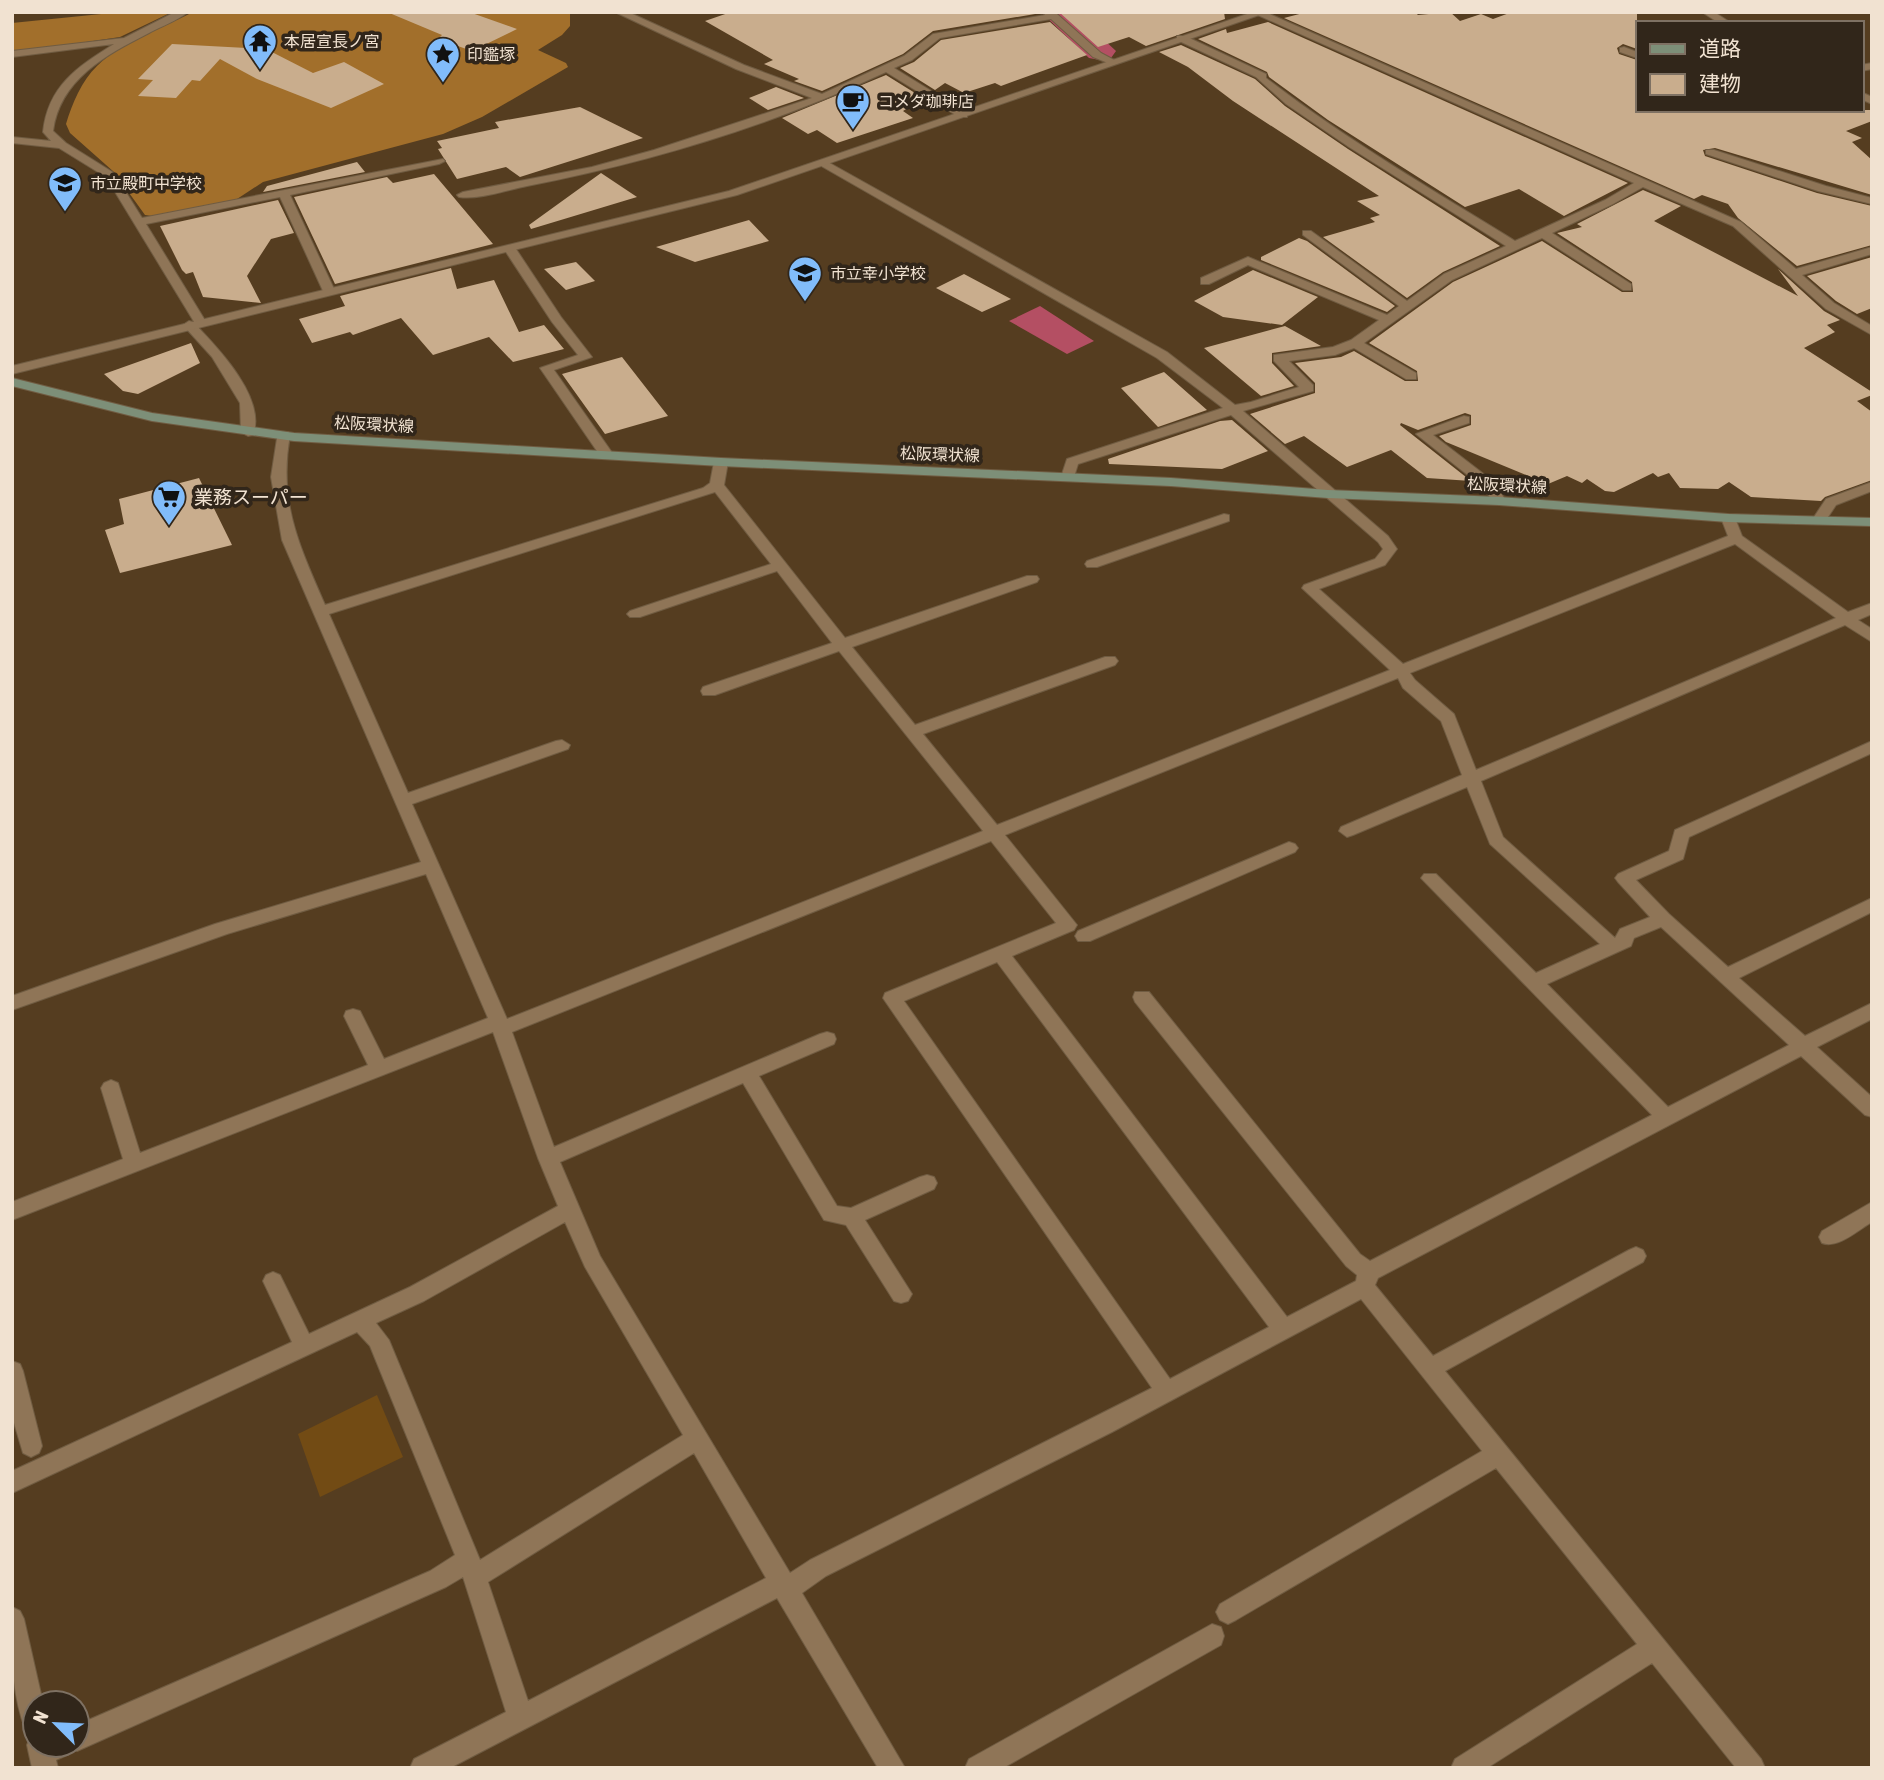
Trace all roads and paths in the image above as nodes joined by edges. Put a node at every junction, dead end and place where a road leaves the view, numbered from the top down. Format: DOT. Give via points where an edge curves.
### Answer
graph roads {
  1 [pos="183,12"];
  2 [pos="620,12"];
  3 [pos="1707,12"];
  4 [pos="1259,13"];
  5 [pos="1051,14"];
  6 [pos="1723,21"];
  7 [pos="133,38"];
  8 [pos="1181,38"];
  9 [pos="1624,50"];
  10 [pos="12,54"];
  11 [pos="1636,55"];
  12 [pos="1113,62"];
  13 [pos="887,68"];
  14 [pos="822,98"];
  15 [pos="963,115"];
  16 [pos="12,140"];
  17 [pos="62,145"];
  18 [pos="1710,152"];
  19 [pos="439,161"];
  20 [pos="822,163"];
  21 [pos="1641,183"];
  22 [pos="284,194"];
  23 [pos="463,195"];
  24 [pos="1872,201"];
  25 [pos="140,222"];
  26 [pos="1307,233"];
  27 [pos="1543,234"];
  28 [pos="1514,246"];
  29 [pos="510,249"];
  30 [pos="1872,250"];
  31 [pos="1793,274"];
  32 [pos="1205,281"];
  33 [pos="1627,287"];
  34 [pos="329,291"];
  35 [pos="1405,306"];
  36 [pos="1386,319"];
  37 [pos="195,324"];
  38 [pos="1872,331"];
  39 [pos="1354,344"];
  40 [pos="12,370"];
  41 [pos="1411,376"];
  42 [pos="12,382"];
  43 [pos="1232,409"];
  44 [pos="1464,420"];
  45 [pos="248,432"];
  46 [pos="283,435"];
  47 [pos="606,454"];
  48 [pos="721,462"];
  49 [pos="1068,477"];
  50 [pos="718,485"];
  51 [pos="1872,486"];
  52 [pos="1328,494"];
  53 [pos="1499,501"];
  54 [pos="1224,518"];
  55 [pos="1728,518"];
  56 [pos="1819,520"];
  57 [pos="1872,522"];
  58 [pos="1736,538"];
  59 [pos="1093,564"];
  60 [pos="781,565"];
  61 [pos="1032,579"];
  62 [pos="1872,608"];
  63 [pos="319,612"];
  64 [pos="635,614"];
  65 [pos="1846,618"];
  66 [pos="1872,637"];
  67 [pos="842,645"];
  68 [pos="1110,661"];
  69 [pos="1401,671"];
  70 [pos="709,691"];
  71 [pos="912,732"];
  72 [pos="562,745"];
  73 [pos="1872,746"];
  74 [pos="1471,777"];
  75 [pos="402,801"];
  76 [pos="1347,831"];
  77 [pos="994,833"];
  78 [pos="1289,848"];
  79 [pos="430,866"];
  80 [pos="1430,878"];
  81 [pos="1872,904"];
  82 [pos="1663,919"];
  83 [pos="1084,936"];
  84 [pos="1613,946"];
  85 [pos="1000,953"];
  86 [pos="1726,976"];
  87 [pos="1534,982"];
  88 [pos="1142,997"];
  89 [pos="12,1003"];
  90 [pos="1872,1010"];
  91 [pos="353,1016"];
  92 [pos="500,1025"];
  93 [pos="827,1039"];
  94 [pos="1803,1046"];
  95 [pos="379,1068"];
  96 [pos="748,1074"];
  97 [pos="111,1088"];
  98 [pos="1872,1109"];
  99 [pos="1667,1116"];
  100 [pos="548,1158"];
  101 [pos="134,1164"];
  102 [pos="927,1183"];
  103 [pos="12,1210"];
  104 [pos="569,1210"];
  105 [pos="1872,1211"];
  106 [pos="852,1217"];
  107 [pos="1829,1237"];
  108 [pos="1636,1256"];
  109 [pos="1366,1279"];
  110 [pos="273,1281"];
  111 [pos="901,1294"];
  112 [pos="360,1321"];
  113 [pos="1284,1330"];
  114 [pos="305,1348"];
  115 [pos="1429,1370"];
  116 [pos="12,1371"];
  117 [pos="1166,1391"];
  118 [pos="697,1440"];
  119 [pos="31,1446"];
  120 [pos="1499,1454"];
  121 [pos="12,1482"];
  122 [pos="472,1568"];
  123 [pos="783,1586"];
  124 [pos="1228,1612"];
  125 [pos="12,1619"];
  126 [pos="1212,1636"];
  127 [pos="1655,1647"];
  128 [pos="28,1689"];
  129 [pos="521,1718"];
  130 [pos="91,1732"];
  131 [pos="423,1768"];
  132 [pos="892,1768"];
  133 [pos="978,1768"];
  134 [pos="1464,1768"];
  135 [pos="1752,1768"];
  1 -- 7 [label="street"];
  2 -- 14 [label="street"];
  3 -- 6 [label="street"];
  4 -- 8 [label="street"];
  4 -- 21 [label="street"];
  5 -- 12 [label="street" via="1097,55"];
  5 -- 13 [label="street" via="937,36"];
  7 -- 10 [label="street"];
  7 -- 17 [label="street" via="94,59 60,95 48,132"];
  8 -- 12 [label="street"];
  8 -- 28 [label="street" via="1262,76 1323,125"];
  9 -- 11 [label="street"];
  12 -- 15 [label="street"];
  13 -- 14 [label="street"];
  13 -- 15 [label="street"];
  14 -- 23 [label="street" via="606,166"];
  15 -- 20 [label="street"];
  16 -- 17 [label="street"];
  17 -- 25 [label="street" via="110,175"];
  18 -- 24 [label="street"];
  19 -- 22 [label="street"];
  20 -- 29 [label="street" via="679,208"];
  20 -- 43 [label="street" via="1162,355"];
  21 -- 27 [label="street"];
  21 -- 31 [label="street" via="1737,224"];
  22 -- 25 [label="street"];
  22 -- 34 [label="street"];
  25 -- 37 [label="street"];
  26 -- 35 [label="street"];
  27 -- 28 [label="street"];
  27 -- 33 [label="street"];
  28 -- 35 [label="street" via="1448,277"];
  29 -- 34 [label="street"];
  29 -- 47 [label="street" via="586,357 545,368"];
  30 -- 31 [label="street"];
  31 -- 38 [label="street" via="1830,306"];
  32 -- 36 [label="street" via="1248,261"];
  34 -- 37 [label="street"];
  35 -- 36 [label="street"];
  36 -- 39 [label="street"];
  37 -- 40 [label="street"];
  37 -- 45 [label="street" via="247,402"];
  39 -- 41 [label="street"];
  39 -- 43 [label="street" via="1279,358 1308,388"];
  42 -- 45 [label="main road, 松阪環状線" via="152,417"];
  43 -- 49 [label="street" via="1072,462"];
  43 -- 52 [label="street"];
  44 -- 53 [label="street" via="1423,434 1489,485"];
  45 -- 46 [label="main road, 松阪環状線"];
  46 -- 47 [label="main road, 松阪環状線"];
  46 -- 63 [label="street" via="276,472 279,502 289,540"];
  47 -- 48 [label="main road, 松阪環状線"];
  48 -- 49 [label="main road, 松阪環状線"];
  48 -- 50 [label="street"];
  49 -- 52 [label="main road, 松阪環状線"];
  50 -- 60 [label="street"];
  50 -- 63 [label="street"];
  51 -- 56 [label="street" via="1830,502"];
  52 -- 53 [label="main road, 松阪環状線"];
  52 -- 69 [label="street" via="1390,549 1380,562 1309,588"];
  53 -- 55 [label="main road, 松阪環状線"];
  54 -- 59 [label="street"];
  55 -- 56 [label="main road, 松阪環状線"];
  55 -- 58 [label="street"];
  56 -- 57 [label="main road, 松阪環状線"];
  58 -- 65 [label="street"];
  58 -- 69 [label="street"];
  60 -- 64 [label="street"];
  60 -- 67 [label="street"];
  61 -- 67 [label="street"];
  62 -- 65 [label="street"];
  63 -- 75 [label="street"];
  65 -- 66 [label="street"];
  65 -- 74 [label="street"];
  67 -- 70 [label="street"];
  67 -- 71 [label="street"];
  68 -- 71 [label="street"];
  69 -- 74 [label="street" via="1409,684 1448,718"];
  69 -- 77 [label="street"];
  71 -- 77 [label="street"];
  72 -- 75 [label="street"];
  73 -- 82 [label="street" via="1681,834 1677,855 1624,878"];
  74 -- 76 [label="street"];
  74 -- 84 [label="street" via="1496,840"];
  75 -- 79 [label="street"];
  77 -- 85 [label="street" via="1068,925"];
  77 -- 92 [label="street"];
  78 -- 83 [label="street"];
  79 -- 89 [label="street" via="221,929"];
  79 -- 92 [label="street"];
  80 -- 87 [label="street"];
  81 -- 86 [label="street"];
  82 -- 84 [label="street" via="1626,934 1625,941"];
  82 -- 86 [label="street"];
  84 -- 87 [label="street"];
  85 -- 113 [label="street"];
  85 -- 117 [label="street" via="892,998"];
  86 -- 94 [label="street"];
  87 -- 99 [label="street"];
  88 -- 109 [label="street"];
  90 -- 94 [label="street"];
  91 -- 95 [label="street"];
  92 -- 95 [label="street"];
  92 -- 100 [label="street"];
  93 -- 96 [label="street"];
  94 -- 98 [label="street"];
  94 -- 99 [label="street"];
  95 -- 101 [label="street"];
  96 -- 100 [label="street"];
  96 -- 106 [label="street" via="831,1214"];
  97 -- 101 [label="street"];
  99 -- 109 [label="street"];
  100 -- 104 [label="street"];
  101 -- 103 [label="street"];
  102 -- 106 [label="street"];
  104 -- 112 [label="street"];
  104 -- 118 [label="street" via="592,1261"];
  105 -- 107 [label="street"];
  106 -- 111 [label="street"];
  108 -- 115 [label="street"];
  109 -- 113 [label="street"];
  109 -- 115 [label="street"];
  110 -- 114 [label="street"];
  112 -- 114 [label="street"];
  112 -- 122 [label="street" via="378,1340"];
  113 -- 117 [label="street"];
  114 -- 121 [label="street"];
  115 -- 120 [label="street"];
  116 -- 119 [label="street"];
  117 -- 123 [label="street"];
  118 -- 122 [label="street"];
  118 -- 123 [label="street"];
  120 -- 124 [label="street"];
  120 -- 127 [label="street"];
  122 -- 129 [label="street"];
  122 -- 130 [label="street"];
  123 -- 129 [label="street"];
  123 -- 132 [label="street"];
  125 -- 128 [label="street"];
  126 -- 133 [label="street"];
  127 -- 134 [label="street"];
  127 -- 135 [label="street"];
  129 -- 131 [label="street"];
}
